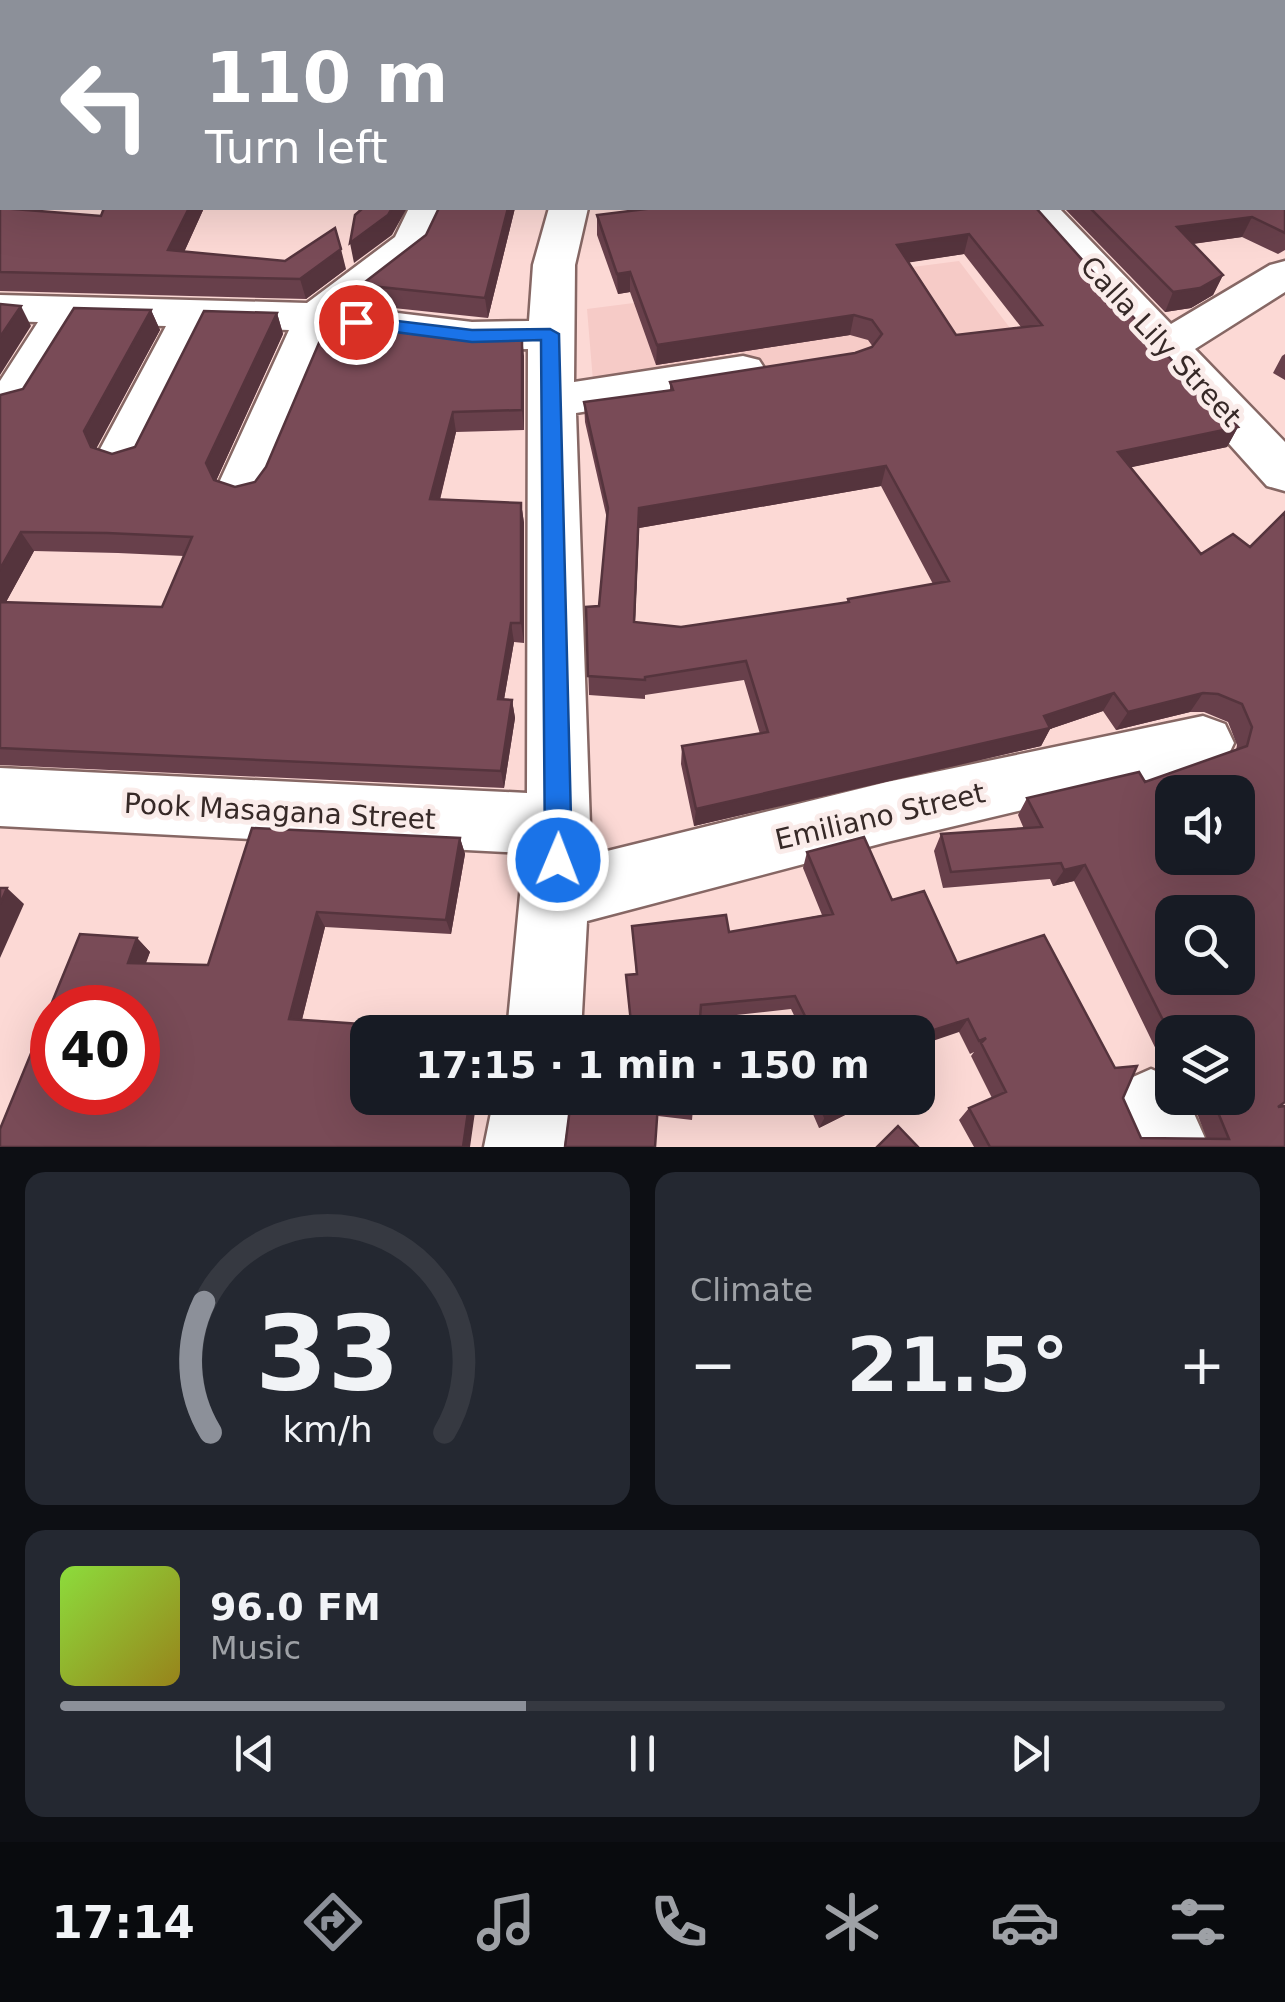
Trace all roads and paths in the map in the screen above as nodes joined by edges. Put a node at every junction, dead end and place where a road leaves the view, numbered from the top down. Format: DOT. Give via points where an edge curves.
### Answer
graph roads {
  1 [pos="427,210"];
  2 [pos="1039,210"];
  3 [pos="577,217"];
  4 [pos="1285,274"];
  5 [pos="0,308"];
  6 [pos="69,309"];
  7 [pos="194,314"];
  8 [pos="317,317"];
  9 [pos="550,334"];
  10 [pos="1166,347"];
  11 [pos="793,363"];
  12 [pos="14,396"];
  13 [pos="548,402"];
  14 [pos="122,453"];
  15 [pos="1285,473"];
  16 [pos="244,485"];
  17 [pos="1204,744"];
  18 [pos="0,797"];
  19 [pos="560,825"];
  20 [pos="558,896"];
  21 [pos="546,1015"];
  22 [pos="530,1115"];
  23 [pos="524,1147"];
  1 -- 8 [label="street" via="413,243"];
  2 -- 10 [label="street, Calla Lily Street"];
  3 -- 9 [label="street"];
  4 -- 10 [label="street"];
  5 -- 6 [label="street"];
  6 -- 7 [label="street"];
  6 -- 12 [label="street"];
  7 -- 8 [label="street"];
  7 -- 14 [label="street"];
  8 -- 9 [label="street" via="472,336"];
  8 -- 16 [label="street"];
  9 -- 13 [label="street"];
  10 -- 15 [label="street, Calla Lily Street"];
  11 -- 13 [label="street"];
  13 -- 19 [label="street"];
  17 -- 20 [label="street, Emiliano Street" via="887,812"];
  18 -- 19 [label="street, Pook Masagana Street"];
  19 -- 20 [label="street"];
  20 -- 21 [label="street"];
  22 -- 23 [label="street"];
}
